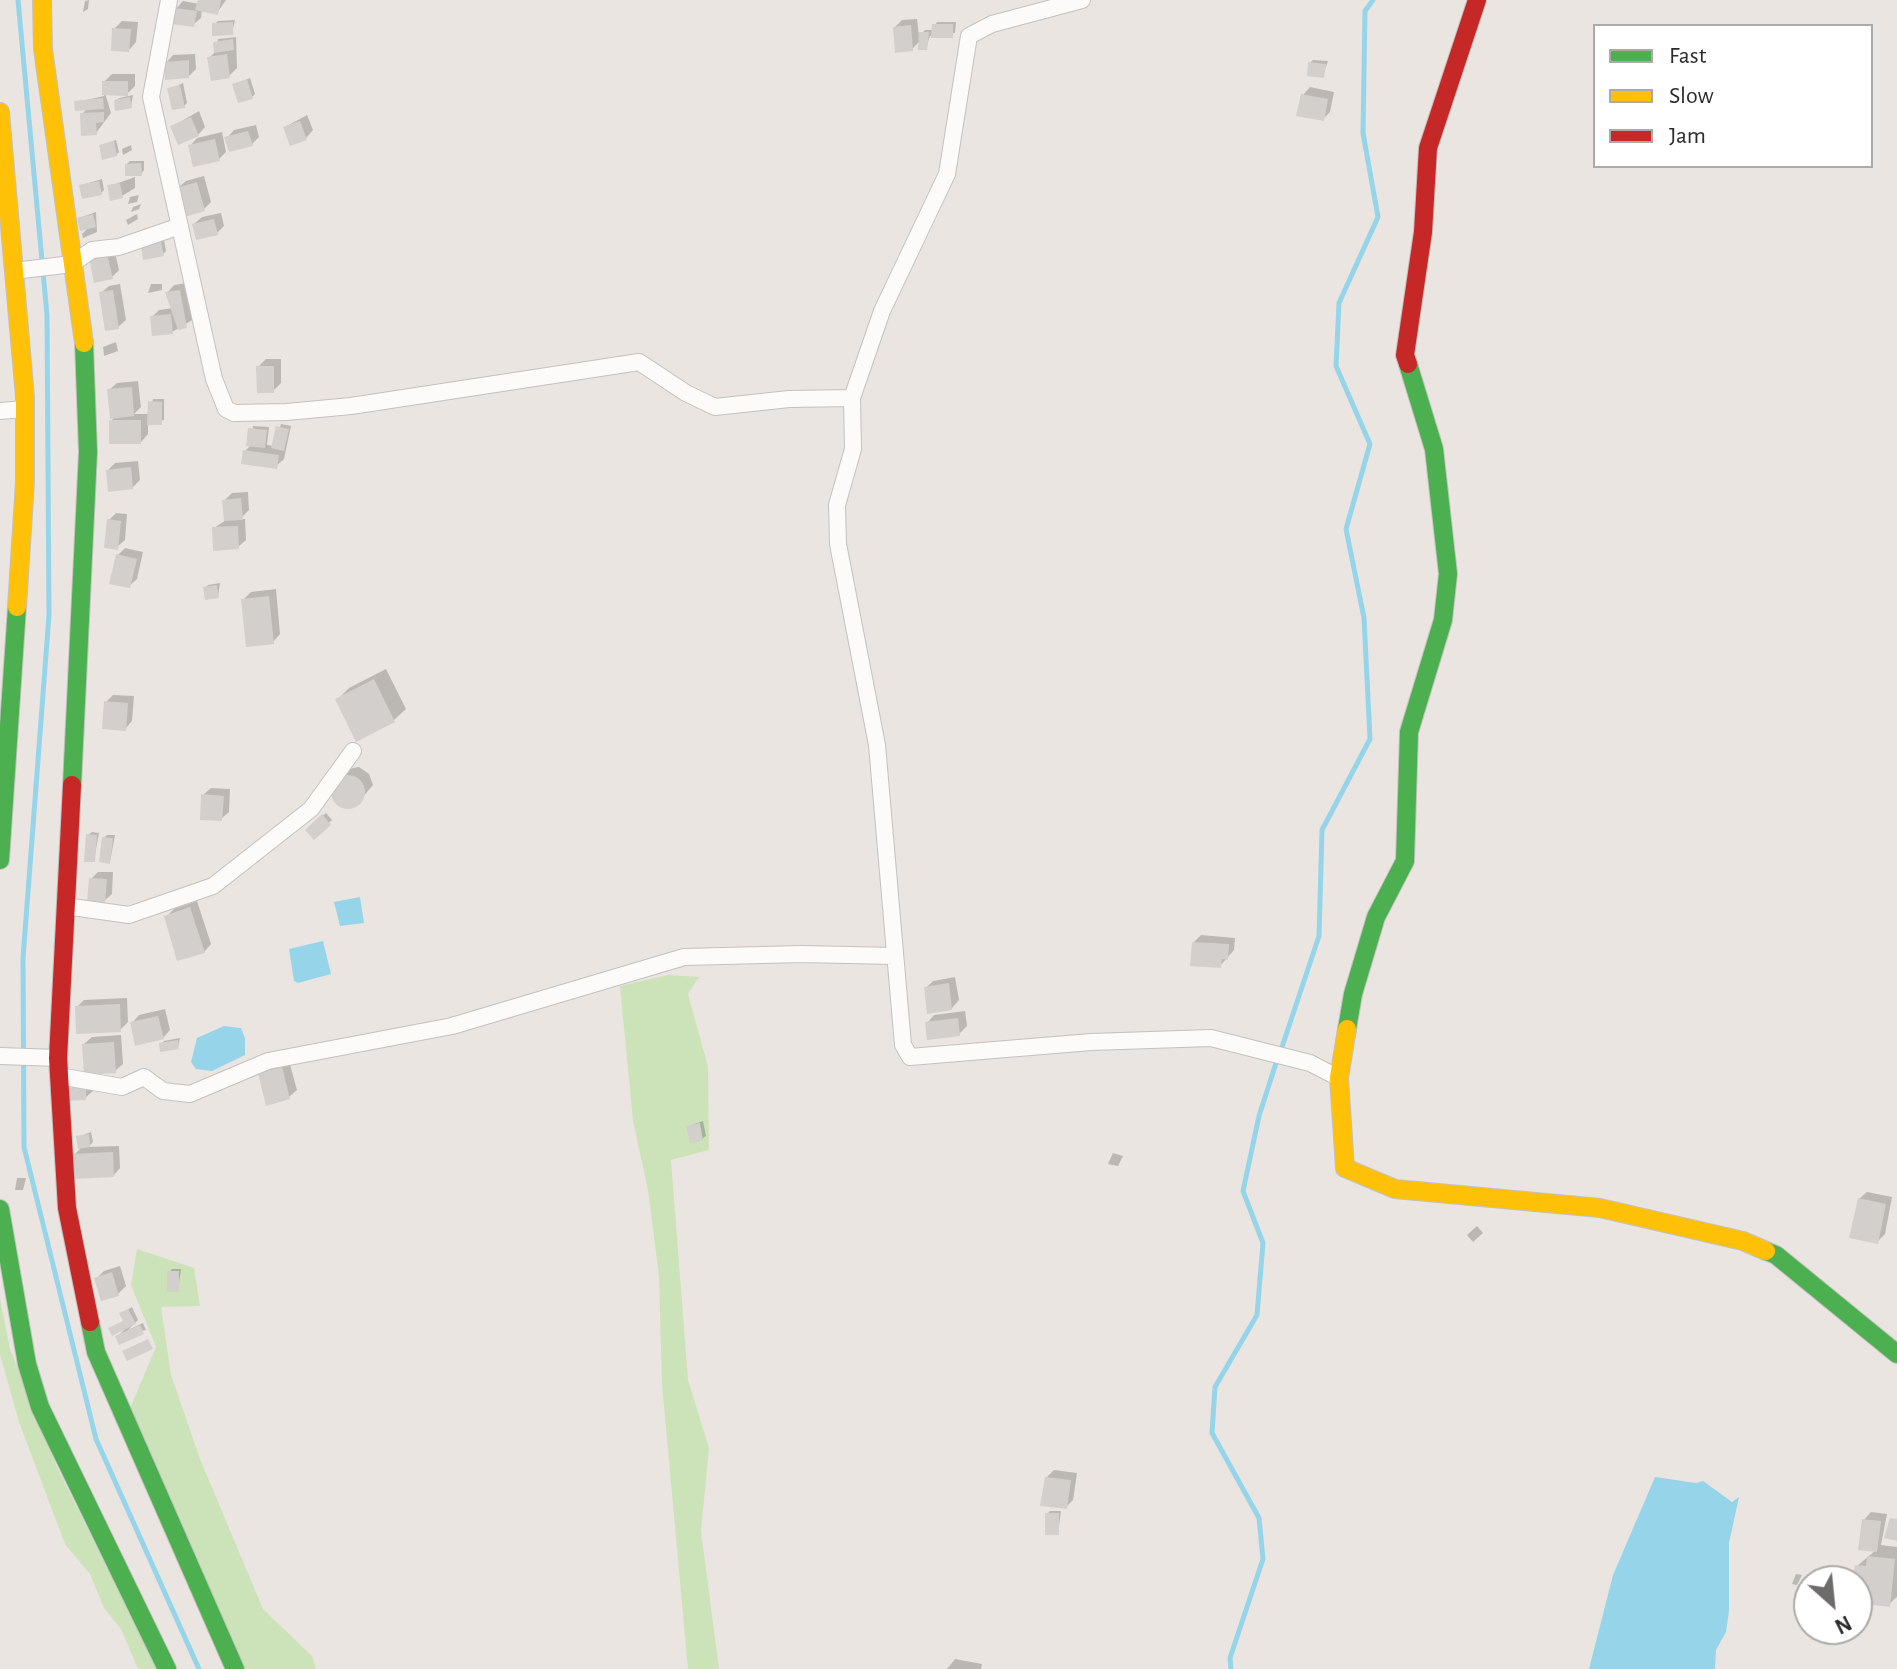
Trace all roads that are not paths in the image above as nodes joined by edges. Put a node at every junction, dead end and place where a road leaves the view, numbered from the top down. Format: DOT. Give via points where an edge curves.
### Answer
graph roads {
  1 [pos="42,0"];
  2 [pos="169,0"];
  3 [pos="1082,0"];
  4 [pos="1477,0"];
  5 [pos="0,112"];
  6 [pos="180,226"];
  7 [pos="72,264"];
  8 [pos="14,271"];
  9 [pos="852,398"];
  10 [pos="24,409"];
  11 [pos="0,411"];
  12 [pos="353,751"];
  13 [pos="0,860"];
  14 [pos="65,906"];
  15 [pos="895,956"];
  16 [pos="0,1056"];
  17 [pos="59,1067"];
  18 [pos="1339,1078"];
  19 [pos="0,1209"];
  20 [pos="1897,1354"];
  21 [pos="167,1669"];
  22 [pos="235,1669"];
  1 -- 7 [label="main road" via="43,49"];
  2 -- 6 [label="street" via="151,97"];
  3 -- 9 [label="street" via="992,24 969,36 947,174 882,311"];
  4 -- 18 [label="main road" via="1428,148 1423,232 1405,355 1434,449 1448,574 1443,620 1409,732 1405,861 1376,917"];
  5 -- 8 [label="main road"];
  6 -- 7 [label="street" via="119,247 92,250"];
  6 -- 9 [label="street" via="214,379 226,409 234,413 351,406 639,362 715,407"];
  7 -- 8 [label="street"];
  7 -- 14 [label="main road" via="84,338 88,452"];
  8 -- 10 [label="main road"];
  9 -- 15 [label="street" via="853,449 837,505 838,544 877,745"];
  10 -- 11 [label="street"];
  10 -- 13 [label="main road" via="23,541"];
  12 -- 14 [label="street" via="311,809 213,886 129,915"];
  14 -- 17 [label="main road"];
  15 -- 17 [label="street" via="684,957 452,1026 268,1061 190,1094 163,1091 144,1077 122,1087"];
  15 -- 18 [label="street" via="903,1045 910,1057 1211,1038 1310,1063"];
  16 -- 17 [label="street"];
  17 -- 22 [label="main road" via="67,1208 96,1352"];
  18 -- 20 [label="main road" via="1345,1168 1366,1180 1395,1189 1600,1208 1743,1241 1776,1255"];
  19 -- 21 [label="main road" via="27,1364 40,1407"];
}
